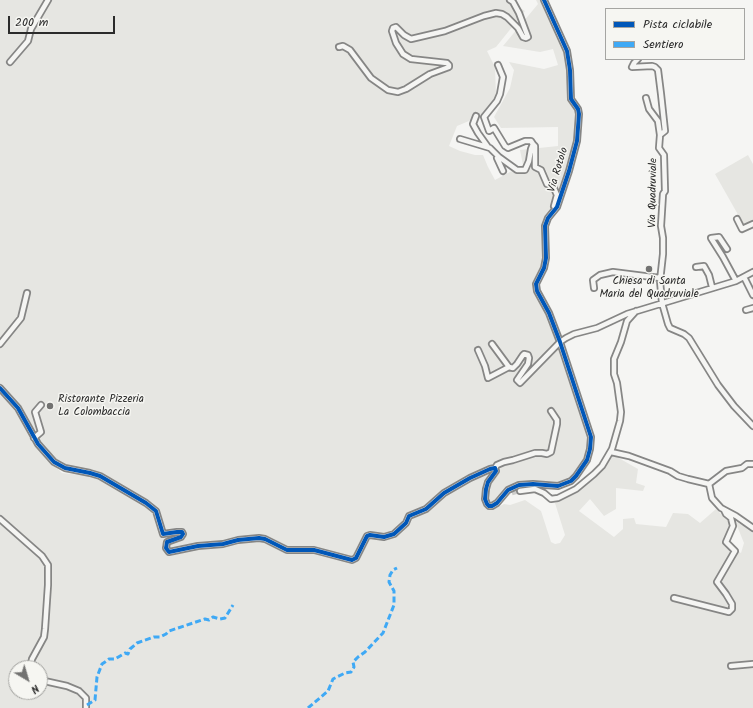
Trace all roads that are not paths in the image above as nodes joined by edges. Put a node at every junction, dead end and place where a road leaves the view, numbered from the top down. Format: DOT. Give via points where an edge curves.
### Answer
graph roads {
  1 [pos="48,0"];
  2 [pos="510,0"];
  3 [pos="544,0"];
  4 [pos="339,47"];
  5 [pos="637,60"];
  6 [pos="10,62"];
  7 [pos="498,65"];
  8 [pos="646,98"];
  9 [pos="476,116"];
  10 [pos="660,135"];
  11 [pos="460,140"];
  12 [pos="533,144"];
  13 [pos="488,147"];
  14 [pos="499,157"];
  15 [pos="503,171"];
  16 [pos="550,215"];
  17 [pos="737,219"];
  18 [pos="753,224"];
  19 [pos="728,249"];
  20 [pos="696,267"];
  21 [pos="753,272"];
  22 [pos="744,277"];
  23 [pos="660,278"];
  24 [pos="736,281"];
  25 [pos="712,287"];
  26 [pos="594,288"];
  27 [pos="27,293"];
  28 [pos="753,295"];
  29 [pos="662,303"];
  30 [pos="753,308"];
  31 [pos="638,310"];
  32 [pos="746,310"];
  33 [pos="560,342"];
  34 [pos="0,344"];
  35 [pos="492,344"];
  36 [pos="478,350"];
  37 [pos="509,367"];
  38 [pos="0,388"];
  39 [pos="41,405"];
  40 [pos="551,411"];
  41 [pos="753,426"];
  42 [pos="34,438"];
  43 [pos="611,452"];
  44 [pos="753,464"];
  45 [pos="495,468"];
  46 [pos="709,484"];
  47 [pos="520,491"];
  48 [pos="512,493"];
  49 [pos="505,494"];
  50 [pos="724,510"];
  51 [pos="0,519"];
  52 [pos="753,528"];
  53 [pos="674,598"];
  54 [pos="32,660"];
  55 [pos="753,664"];
  56 [pos="731,666"];
  57 [pos="48,682"];
  58 [pos="86,708"];
  1 -- 6 [label="street" via="30,29 28,41"];
  2 -- 4 [label="street" via="519,13 528,37 526,38 507,17 496,13 445,31 411,39 396,27 393,28 396,43 411,59 449,65 406,90 388,90 375,82 350,50 343,46"];
  3 -- 16 [label="street, Via Rotolo" via="567,51 571,99 579,114 578,141 556,207"];
  5 -- 10 [label="street, Via Quadruviale" via="632,67 652,66 658,70 665,131"];
  7 -- 12 [label="street" via="503,77 497,101 484,117 488,131 494,128 508,148 526,141"];
  8 -- 10 [label="street, Via Quadruviale" via="649,109 658,121"];
  9 -- 13 [label="street" via="473,124"];
  10 -- 23 [label="street, Via Quadruviale" via="659,148 664,155 665,191"];
  11 -- 13 [label="street"];
  12 -- 14 [label="street" via="525,170 517,170"];
  12 -- 16 [label="street" via="536,146 535,167 541,170 547,184 553,186 557,195"];
  13 -- 14 [label="street"];
  14 -- 15 [label="street" via="497,158"];
  16 -- 33 [label="street, Via Rotolo" via="545,226 544,268 536,284"];
  17 -- 18 [label="street" via="742,229"];
  19 -- 24 [label="street" via="719,237 711,238"];
  20 -- 25 [label="street" via="704,266"];
  21 -- 22 [label="street"];
  22 -- 24 [label="street"];
  22 -- 28 [label="street"];
  23 -- 26 [label="street" via="613,272 600,275 593,280"];
  23 -- 29 [label="street, Via Quadruviale"];
  24 -- 25 [label="street"];
  25 -- 29 [label="street"];
  27 -- 34 [label="street" via="21,318"];
  29 -- 31 [label="street"];
  29 -- 41 [label="street, Via Quadruviale" via="670,328 689,338 718,385"];
  30 -- 32 [label="street"];
  31 -- 33 [label="street" via="597,328 574,334"];
  31 -- 43 [label="street" via="627,321 614,359 621,412"];
  33 -- 37 [label="street" via="520,383 517,380 528,364 529,356 524,354 513,368"];
  33 -- 49 [label="street, Via Rotolo" via="589,430 589,454 579,472 567,483 558,486 519,485"];
  35 -- 37 [label="street"];
  36 -- 37 [label="street" via="488,378"];
  38 -- 42 [label="street" via="20,412"];
  39 -- 42 [label="street" via="35,412 41,432"];
  40 -- 45 [label="street" via="557,424 550,452 535,453 504,462"];
  42 -- 45 [label="street" via="59,466 100,476 146,502 156,511 163,534 182,532 181,537 167,542 166,548 169,552 258,538 287,550 314,550 352,560 367,536 384,537 394,534 406,523 409,516 426,510 440,496 470,478"];
  43 -- 46 [label="street"];
  43 -- 47 [label="street" via="594,474 567,494 551,499 535,489"];
  44 -- 46 [label="street" via="726,471"];
  45 -- 49 [label="street" via="496,472 486,489 486,502 489,506 494,505"];
  46 -- 50 [label="street" via="712,498"];
  48 -- 49 [label="street"];
  50 -- 52 [label="street"];
  50 -- 53 [label="street" via="731,518 733,526 726,542 735,551 716,582 732,604 732,609 729,612"];
  51 -- 54 [label="street" via="42,556 48,565 46,629"];
  55 -- 56 [label="street"];
  57 -- 58 [label="street" via="79,691 86,698"];
}
